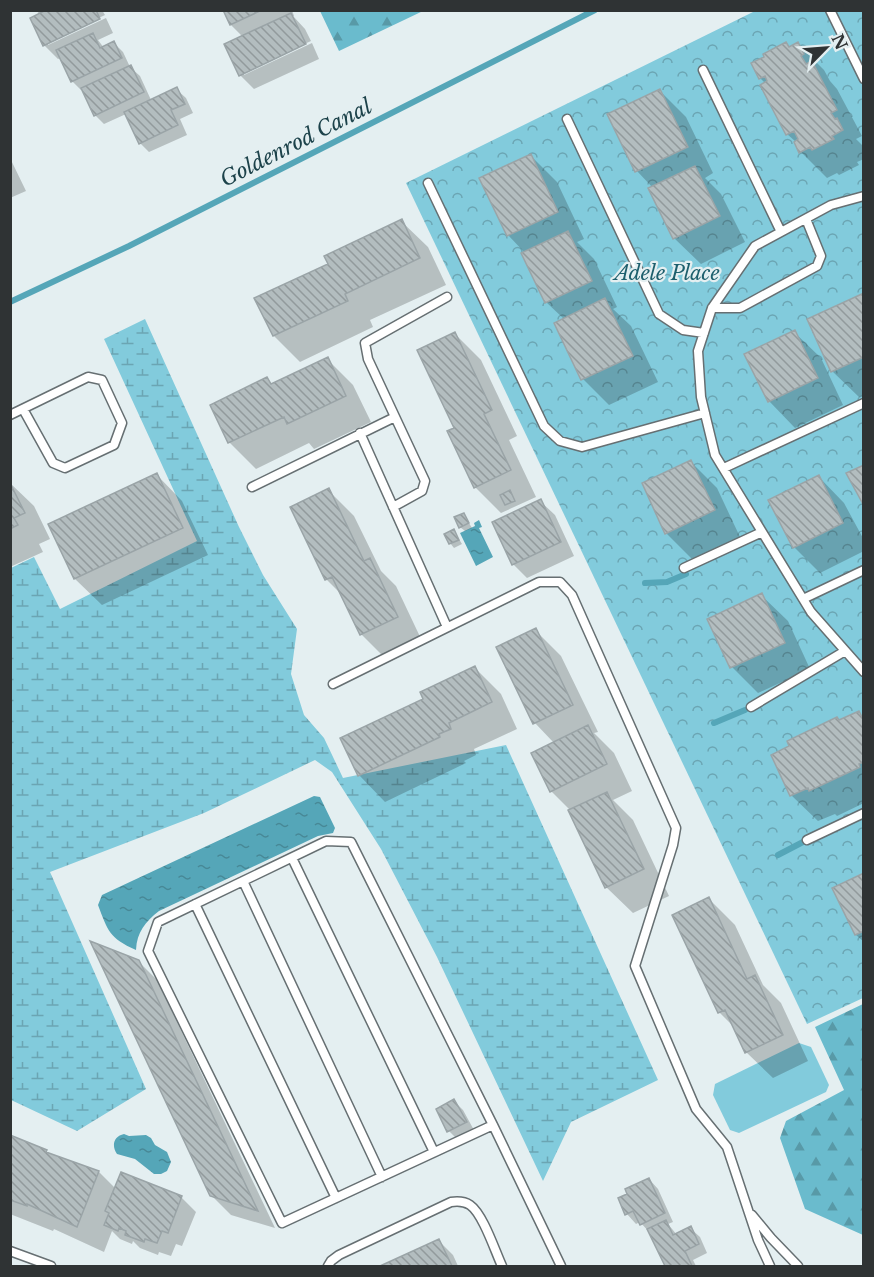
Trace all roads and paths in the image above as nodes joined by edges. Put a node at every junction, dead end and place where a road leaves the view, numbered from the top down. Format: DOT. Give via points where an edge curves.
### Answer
graph roads {
  1 [pos="830,10"];
  2 [pos="703,70"];
  3 [pos="864,79"];
  4 [pos="567,118"];
  5 [pos="428,183"];
  6 [pos="864,195"];
  7 [pos="806,219"];
  8 [pos="781,232"];
  9 [pos="447,297"];
  10 [pos="712,308"];
  11 [pos="704,333"];
  12 [pos="864,403"];
  13 [pos="23,409"];
  14 [pos="705,413"];
  15 [pos="10,415"];
  16 [pos="394,417"];
  17 [pos="360,433"];
  18 [pos="723,468"];
  19 [pos="252,487"];
  20 [pos="393,507"];
  21 [pos="762,531"];
  22 [pos="684,568"];
  23 [pos="864,570"];
  24 [pos="803,599"];
  25 [pos="447,627"];
  26 [pos="845,651"];
  27 [pos="864,672"];
  28 [pos="333,684"];
  29 [pos="751,707"];
  30 [pos="864,813"];
  31 [pos="807,840"];
  32 [pos="292,858"];
  33 [pos="243,881"];
  34 [pos="195,904"];
  35 [pos="493,1125"];
  36 [pos="434,1152"];
  37 [pos="382,1176"];
  38 [pos="336,1198"];
  39 [pos="750,1212"];
  40 [pos="10,1251"];
  41 [pos="51,1266"];
  42 [pos="328,1266"];
  43 [pos="502,1266"];
  44 [pos="561,1266"];
  45 [pos="770,1266"];
  46 [pos="798,1266"];
  1 -- 3 [label="lane"];
  2 -- 8 [label="lane"];
  4 -- 11 [label="lane" via="660,314 683,330"];
  5 -- 14 [label="lane" via="544,426 560,441 582,447"];
  6 -- 7 [label="lane" via="831,205"];
  7 -- 8 [label="lane"];
  7 -- 10 [label="lane" via="820,256 817,266 740,308"];
  8 -- 10 [label="lane" via="755,246"];
  9 -- 16 [label="lane" via="365,343 368,359"];
  10 -- 11 [label="lane"];
  11 -- 14 [label="lane" via="698,351"];
  12 -- 18 [label="lane"];
  13 -- 13 [label="lane" via="88,377 102,380 122,423 114,445 65,468 53,463"];
  13 -- 15 [label="lane"];
  14 -- 18 [label="lane" via="715,455"];
  16 -- 17 [label="lane"];
  16 -- 20 [label="lane" via="425,481 422,491"];
  17 -- 19 [label="lane"];
  17 -- 20 [label="lane"];
  18 -- 21 [label="lane"];
  20 -- 25 [label="lane"];
  21 -- 22 [label="lane"];
  21 -- 24 [label="lane"];
  23 -- 24 [label="lane"];
  24 -- 26 [label="lane"];
  25 -- 28 [label="lane"];
  25 -- 39 [label="lane" via="539,582 560,582 572,595 676,828 635,966 696,1109 727,1147"];
  26 -- 27 [label="lane"];
  26 -- 29 [label="lane"];
  30 -- 31 [label="lane"];
  32 -- 33 [label="lane"];
  32 -- 35 [label="lane" via="326,841 351,842"];
  32 -- 36 [label="lane"];
  33 -- 34 [label="lane"];
  33 -- 37 [label="lane"];
  34 -- 38 [label="lane"];
  34 -- 38 [label="lane" via="158,922 148,951 282,1223"];
  35 -- 36 [label="lane"];
  35 -- 44 [label="lane"];
  36 -- 37 [label="lane"];
  37 -- 38 [label="lane"];
  39 -- 45 [label="lane"];
  39 -- 46 [label="lane"];
  40 -- 41 [label="lane"];
  42 -- 43 [label="lane" via="339,1255 459,1201 476,1211"];
}
